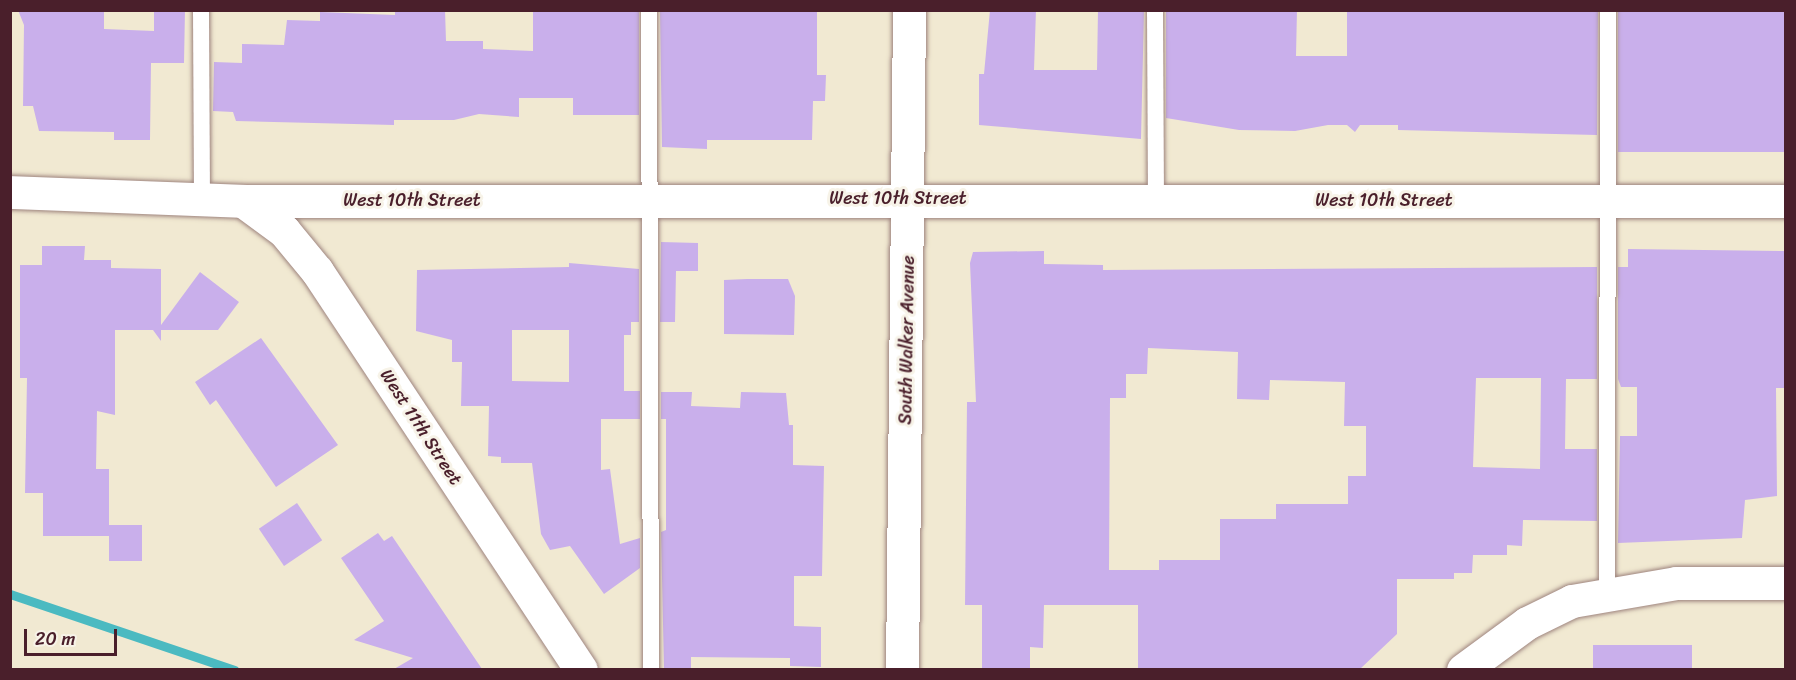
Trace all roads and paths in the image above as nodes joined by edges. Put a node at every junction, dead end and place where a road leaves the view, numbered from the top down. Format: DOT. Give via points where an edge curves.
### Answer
graph roads {
  1 [pos="201,10"];
  2 [pos="649,10"];
  3 [pos="909,10"];
  4 [pos="1155,10"];
  5 [pos="1608,10"];
  6 [pos="10,192"];
  7 [pos="909,198"];
  8 [pos="649,199"];
  9 [pos="1156,199"];
  10 [pos="202,200"];
  11 [pos="1607,200"];
  12 [pos="243,201"];
  13 [pos="1785,201"];
  14 [pos="1785,583"];
  15 [pos="1607,593"];
  16 [pos="580,669"];
  17 [pos="651,669"];
  18 [pos="902,669"];
  19 [pos="1463,669"];
  1 -- 10 [label="lane"];
  2 -- 8 [label="lane"];
  3 -- 7 [label="street, South Walker Avenue"];
  4 -- 9 [label="lane"];
  5 -- 11 [label="lane"];
  6 -- 10 [label="street, West 10th Street"];
  7 -- 8 [label="street, West 10th Street"];
  7 -- 9 [label="street, West 10th Street"];
  7 -- 18 [label="street, South Walker Avenue"];
  8 -- 12 [label="street, West 10th Street"];
  8 -- 17 [label="lane"];
  9 -- 11 [label="street, West 10th Street"];
  10 -- 12 [label="street, West 10th Street"];
  11 -- 13 [label="street, West 10th Street"];
  11 -- 15 [label="lane"];
  12 -- 16 [label="street, West 11th Street" via="284,231 317,272"];
  14 -- 15 [label="street" via="1676,583"];
  15 -- 19 [label="street" via="1572,602 1527,623"];
}
